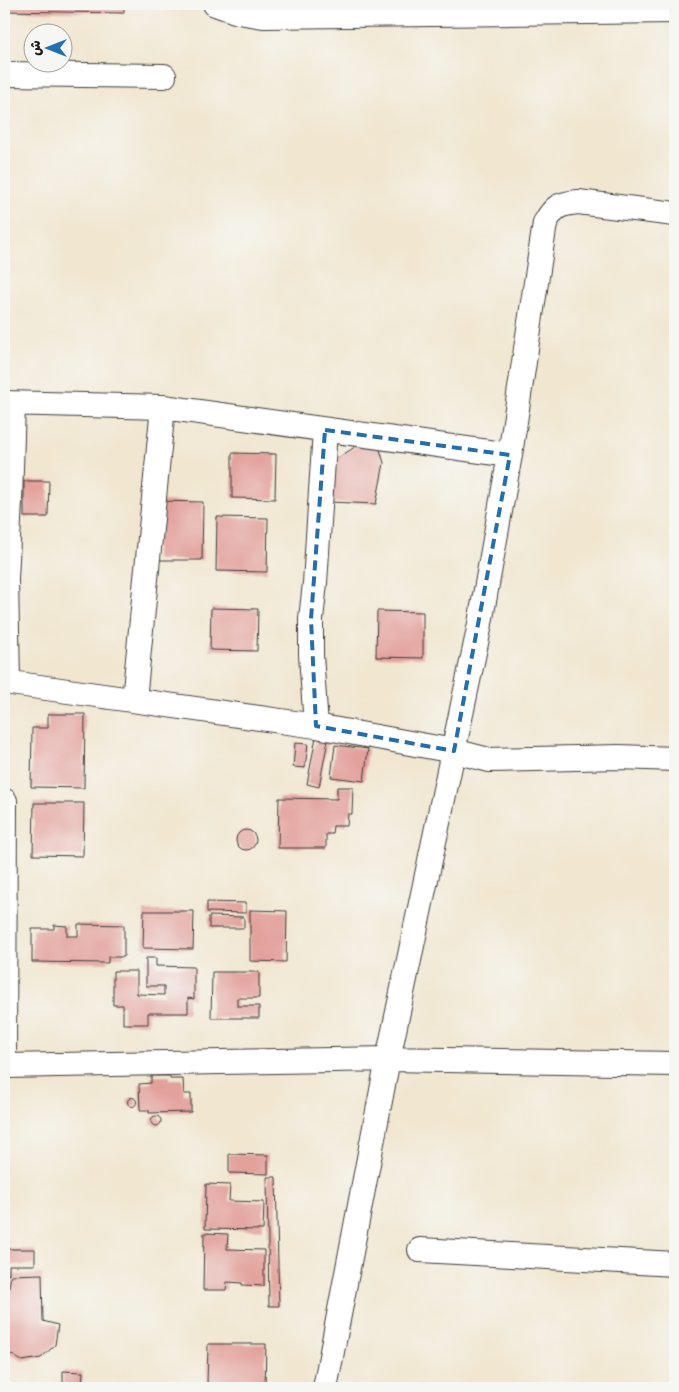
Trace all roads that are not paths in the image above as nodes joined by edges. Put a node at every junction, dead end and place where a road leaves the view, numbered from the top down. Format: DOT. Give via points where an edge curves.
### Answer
graph roads {
  1 [pos="215,4"];
  2 [pos="675,11"];
  3 [pos="4,74"];
  4 [pos="164,76"];
  5 [pos="675,214"];
  6 [pos="8,403"];
  7 [pos="162,407"];
  8 [pos="325,430"];
  9 [pos="510,455"];
  10 [pos="6,682"];
  11 [pos="134,700"];
  12 [pos="316,726"];
  13 [pos="454,751"];
  14 [pos="675,759"];
  15 [pos="5,800"];
  16 [pos="388,1059"];
  17 [pos="675,1064"];
  18 [pos="4,1066"];
  19 [pos="420,1250"];
  20 [pos="675,1264"];
  21 [pos="325,1388"];
  1 -- 2 [label="street" via="263,16"];
  3 -- 4 [label="street"];
  5 -- 9 [label="street" via="578,202 565,203 553,210 545,224"];
  6 -- 7 [label="street"];
  6 -- 10 [label="street" via="10,501"];
  7 -- 8 [label="street"];
  7 -- 11 [label="street"];
  8 -- 9 [label="street"];
  8 -- 12 [label="street" via="311,619"];
  9 -- 13 [label="street"];
  10 -- 11 [label="street"];
  11 -- 12 [label="street"];
  12 -- 13 [label="street"];
  13 -- 14 [label="street" via="488,760"];
  13 -- 16 [label="street"];
  15 -- 18 [label="street"];
  16 -- 17 [label="street"];
  16 -- 18 [label="street"];
  16 -- 21 [label="street"];
  19 -- 20 [label="street"];
}
